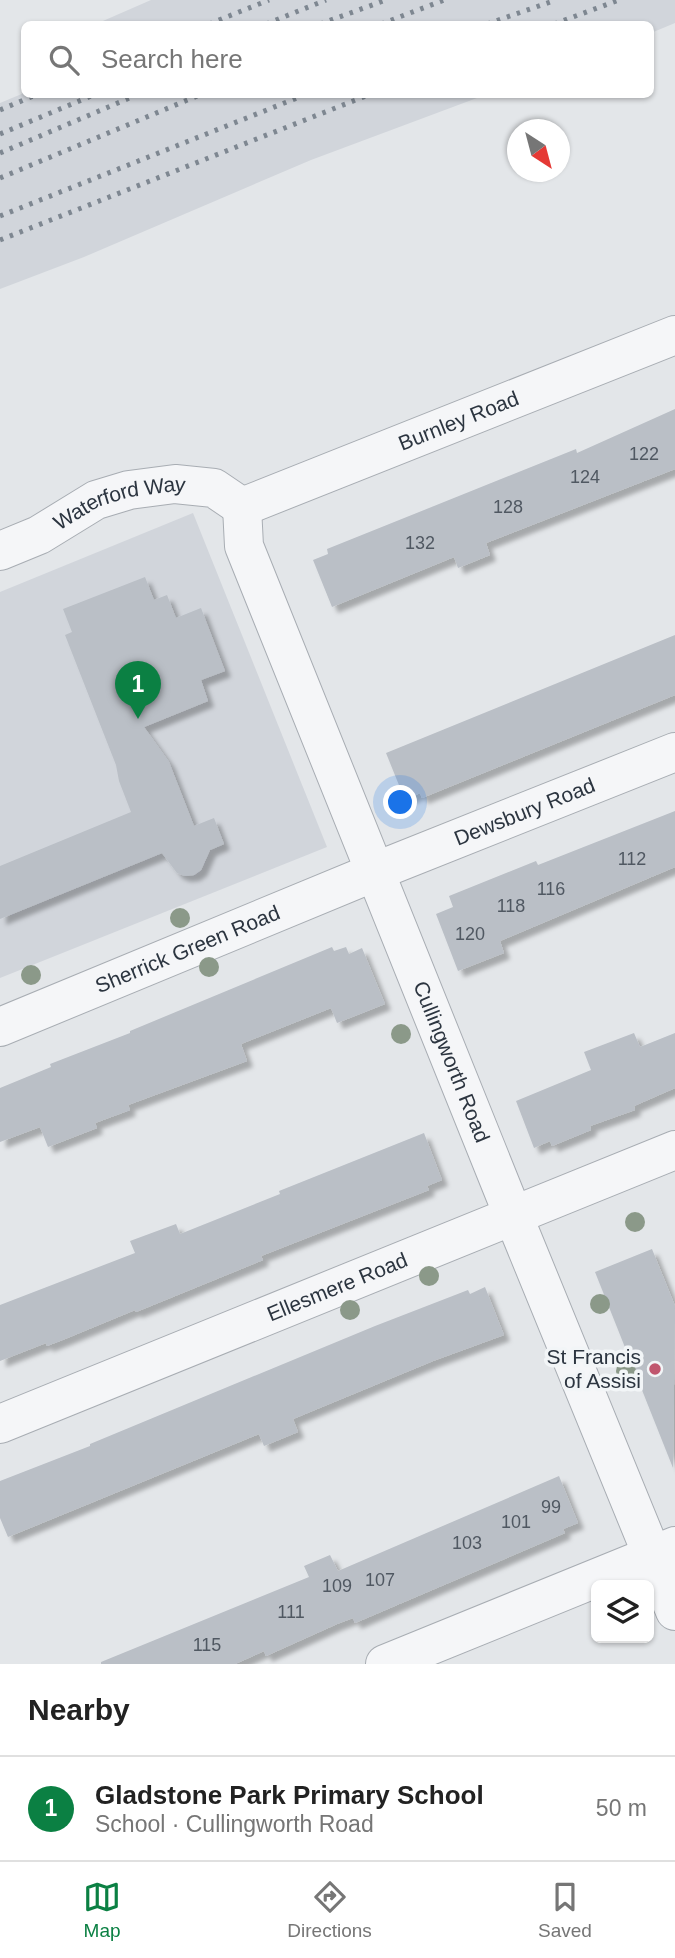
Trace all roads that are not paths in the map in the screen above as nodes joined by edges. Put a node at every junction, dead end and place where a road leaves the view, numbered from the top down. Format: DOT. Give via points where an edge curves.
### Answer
graph roads {
  1 [pos="675,335"];
  2 [pos="242,508"];
  3 [pos="0,551"];
  4 [pos="675,752"];
  5 [pos="375,872"];
  6 [pos="0,1027"];
  7 [pos="675,1150"];
  8 [pos="513,1215"];
  9 [pos="0,1424"];
  10 [pos="664,1551"];
  11 [pos="675,1611"];
  12 [pos="385,1664"];
  1 -- 2 [label="street, Burnley Road"];
  2 -- 3 [label="street, Waterford Way" via="214,488 203,486 175,484 129,490 96,500 39,535"];
  2 -- 5 [label="street, Cullingworth Road" via="244,546"];
  4 -- 5 [label="street, Dewsbury Road"];
  5 -- 6 [label="street, Sherrick Green Road"];
  5 -- 8 [label="street, Cullingworth Road"];
  7 -- 8 [label="street, Ellesmere Road"];
  8 -- 9 [label="street, Ellesmere Road"];
  8 -- 10 [label="street, Cullingworth Road"];
  10 -- 11 [label="street, Cullingworth Road"];
  10 -- 12 [label="street"];
}
